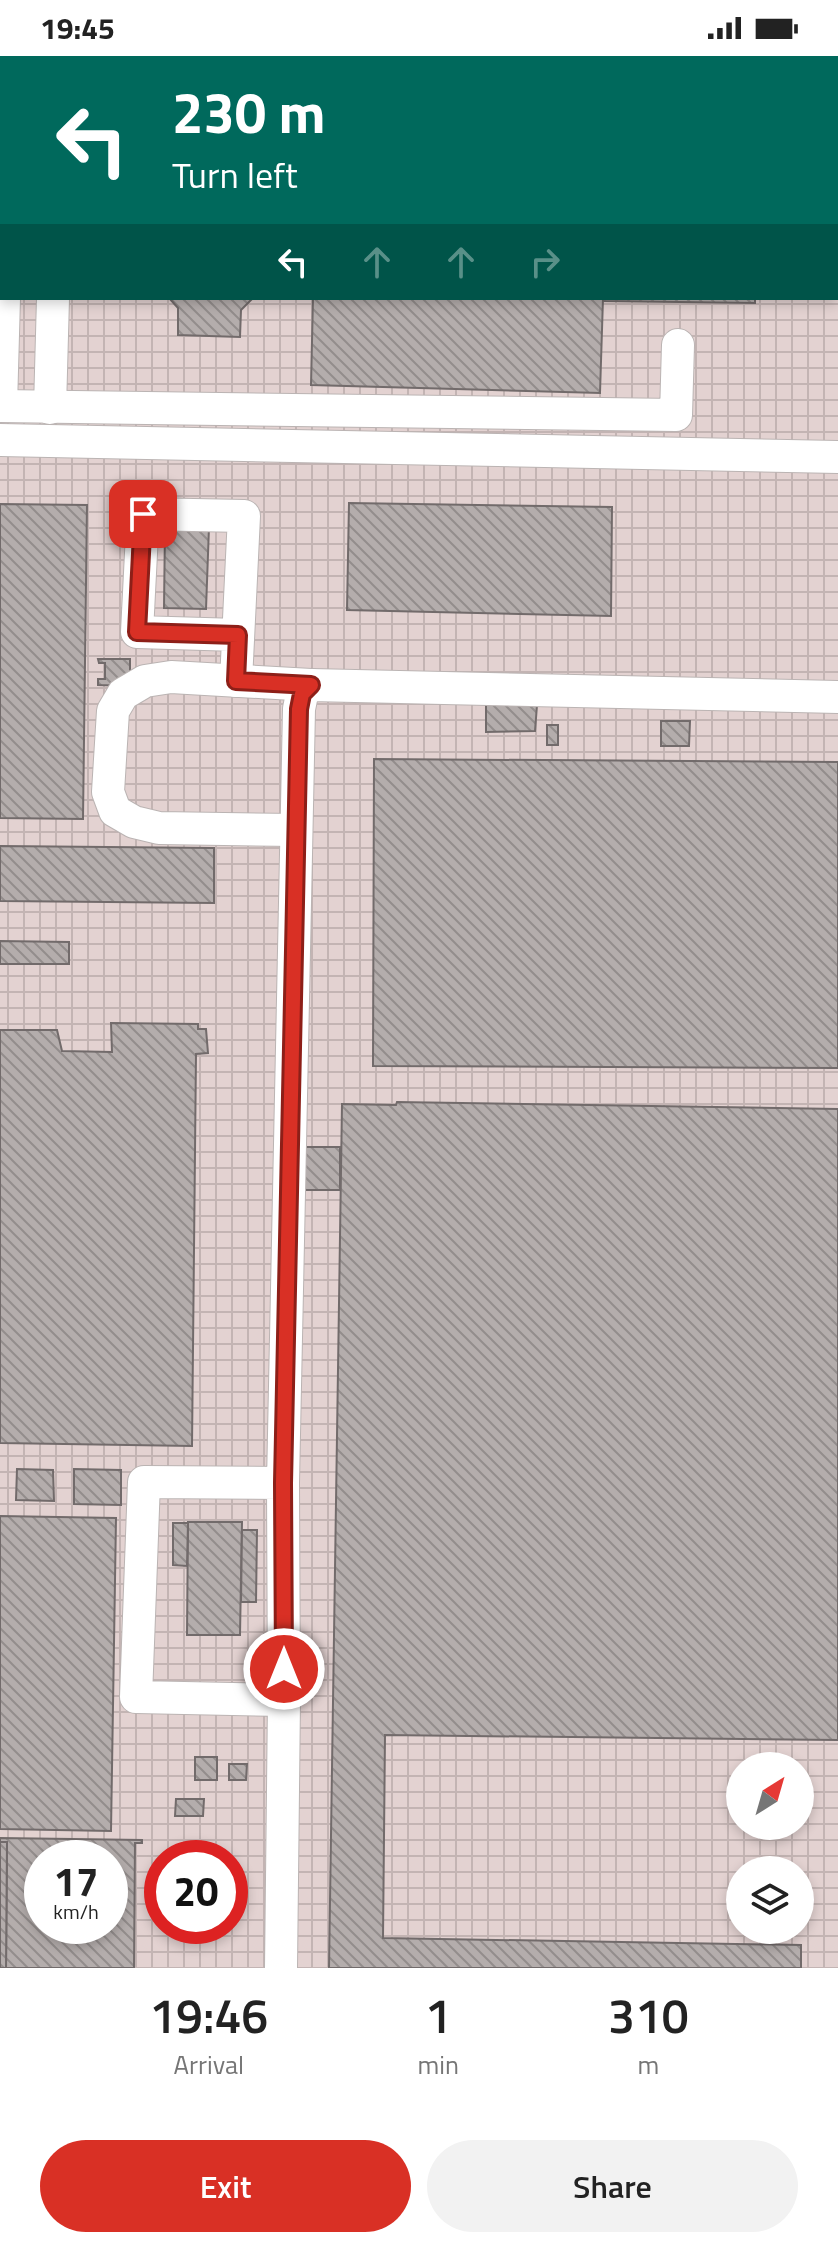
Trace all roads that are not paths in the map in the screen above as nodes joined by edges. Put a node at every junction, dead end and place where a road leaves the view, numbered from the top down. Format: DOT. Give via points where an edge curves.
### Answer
graph roads {
  1 [pos="4,300"];
  2 [pos="53,300"];
  3 [pos="678,345"];
  4 [pos="1,406"];
  5 [pos="50,408"];
  6 [pos="0,440"];
  7 [pos="838,457"];
  8 [pos="238,635"];
  9 [pos="236,681"];
  10 [pos="311,685"];
  11 [pos="838,697"];
  12 [pos="296,830"];
  13 [pos="283,1483"];
  14 [pos="284,1700"];
  15 [pos="281,1968"];
  1 -- 4 [label="lane"];
  2 -- 5 [label="lane"];
  3 -- 5 [label="lane" via="676,415"];
  4 -- 5 [label="lane"];
  6 -- 7 [label="lane"];
  8 -- 8 [label="lane" via="244,516 143,514 137,632"];
  8 -- 9 [label="lane"];
  9 -- 10 [label="lane"];
  9 -- 12 [label="lane" via="171,677 145,681 123,694 112,724 108,792 115,811 159,828"];
  10 -- 11 [label="lane"];
  10 -- 12 [label="lane" via="302,694 299,709"];
  12 -- 13 [label="lane"];
  13 -- 14 [label="lane"];
  13 -- 14 [label="lane" via="144,1482 136,1697"];
  14 -- 15 [label="lane"];
}
